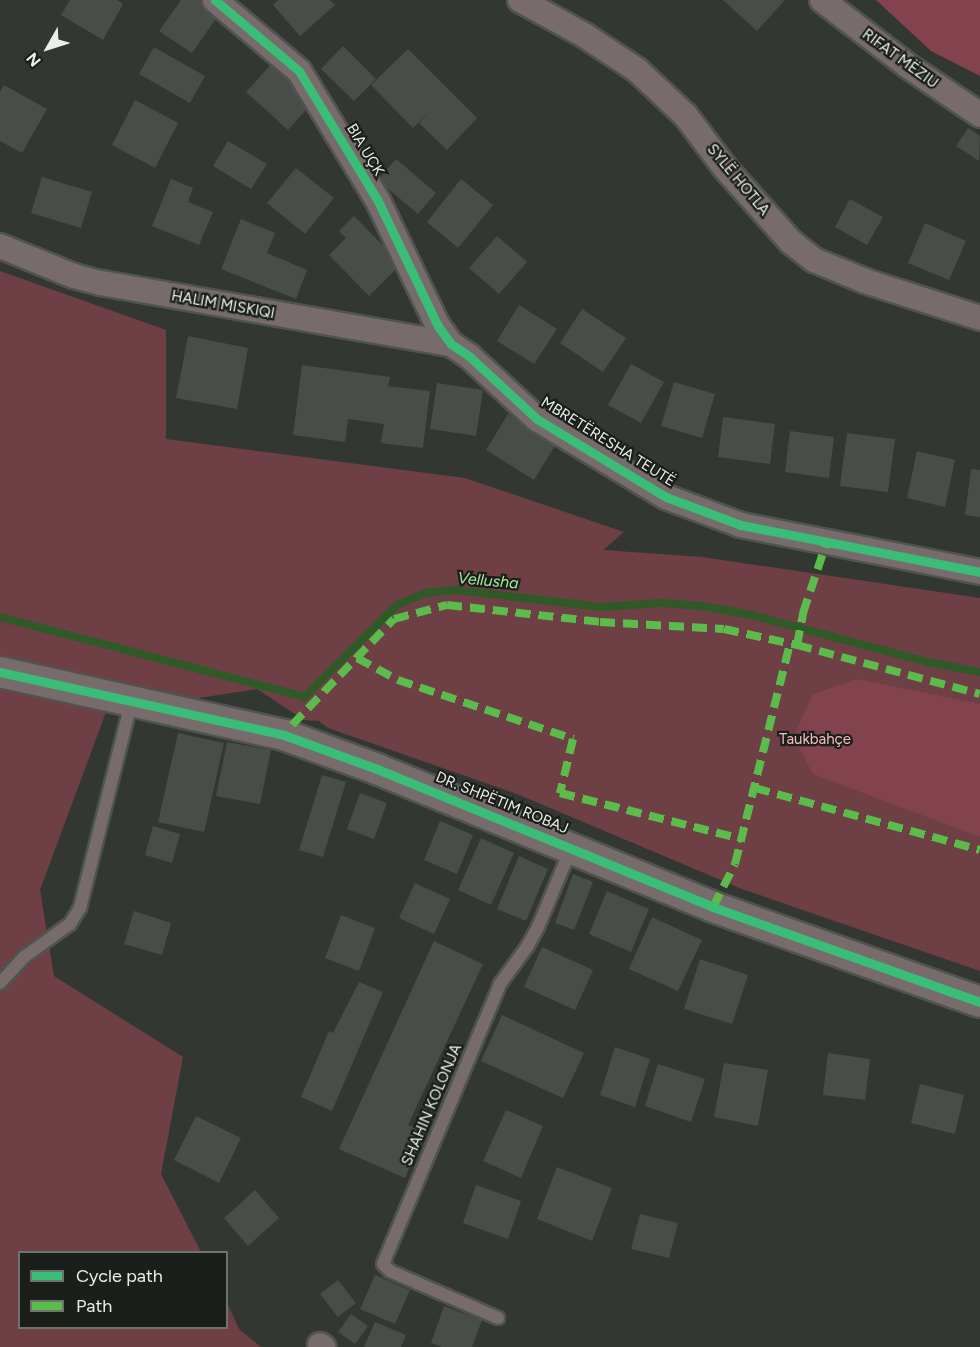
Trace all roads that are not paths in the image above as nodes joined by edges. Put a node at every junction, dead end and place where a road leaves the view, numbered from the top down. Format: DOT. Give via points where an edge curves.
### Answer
graph roads {
  1 [pos="215,0"];
  2 [pos="520,0"];
  3 [pos="822,0"];
  4 [pos="980,115"];
  5 [pos="0,246"];
  6 [pos="980,318"];
  7 [pos="451,344"];
  8 [pos="980,572"];
  9 [pos="0,672"];
  10 [pos="131,703"];
  11 [pos="572,848"];
  12 [pos="0,983"];
  13 [pos="980,1002"];
  14 [pos="498,1318"];
  1 -- 7 [label="street, BIA UÇK" via="299,71 378,201 438,326"];
  2 -- 6 [label="street, SYLË HOTLA" via="637,70 686,116 726,169 791,242 814,260 865,281"];
  3 -- 4 [label="street, RIFAT MËZIU"];
  5 -- 7 [label="street, HALIM MISKIQI" via="101,283"];
  7 -- 8 [label="street, MBRETËRESHA TEUTË" via="537,419 666,497 741,525"];
  9 -- 10 [label="street, DR. SHPËTIM ROBAJ"];
  10 -- 11 [label="street, DR. SHPËTIM ROBAJ" via="284,735"];
  10 -- 12 [label="lane" via="80,908 70,924 24,957"];
  11 -- 13 [label="street, DR. SHPËTIM ROBAJ" via="713,907"];
  11 -- 14 [label="lane, SHAHIN KOLONJA" via="533,937 500,984 383,1264 390,1271"];
}
